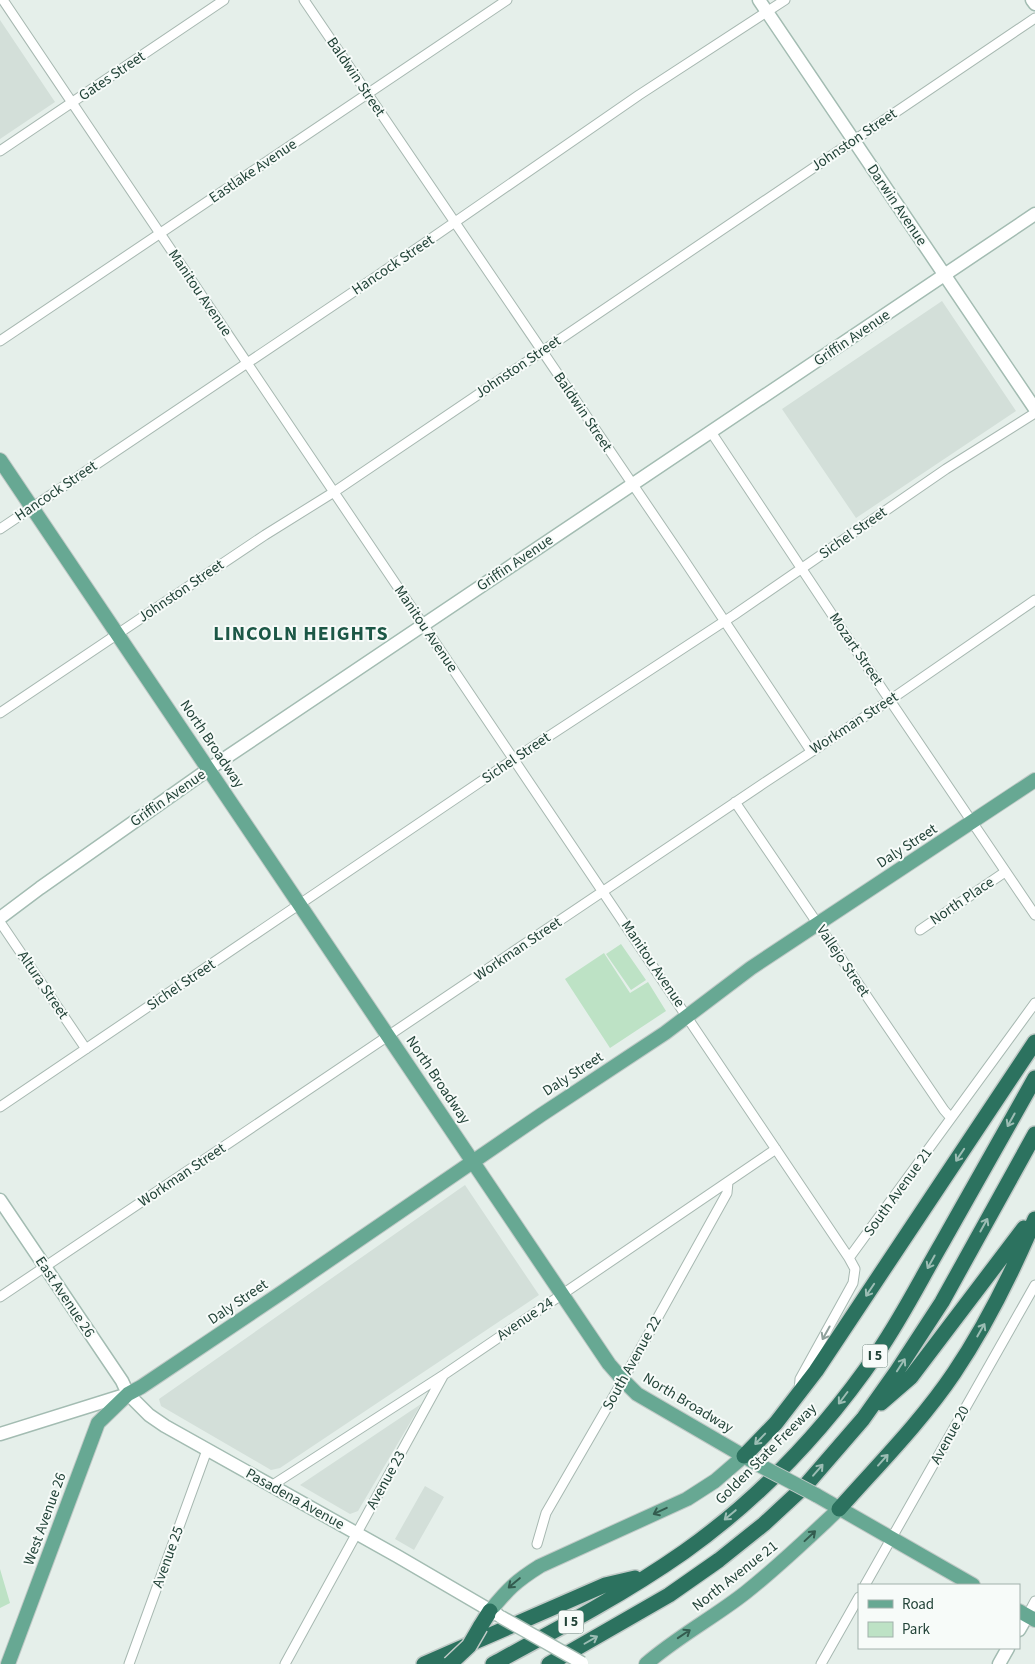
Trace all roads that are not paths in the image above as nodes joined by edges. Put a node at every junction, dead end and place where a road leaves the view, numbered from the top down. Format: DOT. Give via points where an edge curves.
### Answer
graph roads {
  1 [pos="3,0"];
  2 [pos="224,0"];
  3 [pos="304,0"];
  4 [pos="759,0"];
  5 [pos="785,0"];
  6 [pos="1032,0"];
  7 [pos="503,1"];
  8 [pos="1035,4"];
  9 [pos="767,12"];
  10 [pos="1035,18"];
  11 [pos="368,94"];
  12 [pos="72,102"];
  13 [pos="854,140"];
  14 [pos="0,151"];
  15 [pos="1035,214"];
  16 [pos="454,223"];
  17 [pos="160,234"];
  18 [pos="945,276"];
  19 [pos="0,341"];
  20 [pos="542,351"];
  21 [pos="247,363"];
  22 [pos="1035,409"];
  23 [pos="1035,413"];
  24 [pos="711,432"];
  25 [pos="0,460"];
  26 [pos="632,484"];
  27 [pos="334,492"];
  28 [pos="32,508"];
  29 [pos="0,529"];
  30 [pos="802,569"];
  31 [pos="1035,600"];
  32 [pos="724,621"];
  33 [pos="424,625"];
  34 [pos="118,634"];
  35 [pos="890,700"];
  36 [pos="0,713"];
  37 [pos="811,751"];
  38 [pos="514,759"];
  39 [pos="209,769"];
  40 [pos="1035,780"];
  41 [pos="735,802"];
  42 [pos="972,823"];
  43 [pos="1005,872"];
  44 [pos="603,891"];
  45 [pos="300,904"];
  46 [pos="1035,915"];
  47 [pos="0,918"];
  48 [pos="0,922"];
  49 [pos="817,923"];
  50 [pos="920,930"];
  51 [pos="1035,1003"];
  52 [pos="688,1016"];
  53 [pos="388,1036"];
  54 [pos="1035,1042"];
  55 [pos="86,1049"];
  56 [pos="1035,1078"];
  57 [pos="0,1107"];
  58 [pos="951,1118"];
  59 [pos="1035,1134"];
  60 [pos="776,1149"];
  61 [pos="473,1161"];
  62 [pos="728,1182"];
  63 [pos="0,1200"];
  64 [pos="1035,1214"];
  65 [pos="1035,1219"];
  66 [pos="849,1258"];
  67 [pos="45,1267"];
  68 [pos="1035,1284"];
  69 [pos="562,1293"];
  70 [pos="0,1297"];
  71 [pos="445,1374"];
  72 [pos="623,1380"];
  73 [pos="798,1393"];
  74 [pos="128,1394"];
  75 [pos="862,1419"];
  76 [pos="0,1434"];
  77 [pos="208,1450"];
  78 [pos="744,1456"];
  79 [pos="271,1486"];
  80 [pos="839,1509"];
  81 [pos="357,1534"];
  82 [pos="891,1539"];
  83 [pos="538,1544"];
  84 [pos="646,1576"];
  85 [pos="866,1584"];
  86 [pos="971,1584"];
  87 [pos="858,1599"];
  88 [pos="1035,1601"];
  89 [pos="496,1614"];
  90 [pos="1027,1616"];
  91 [pos="1020,1628"];
  92 [pos="1007,1649"];
  93 [pos="8,1664"];
  94 [pos="129,1664"];
  95 [pos="284,1664"];
  96 [pos="424,1664"];
  97 [pos="450,1664"];
  98 [pos="494,1664"];
  99 [pos="549,1664"];
  100 [pos="582,1664"];
  101 [pos="646,1664"];
  102 [pos="821,1664"];
  103 [pos="999,1664"];
  1 -- 12 [label="street, Manitou Avenue"];
  2 -- 12 [label="street, Gates Street"];
  3 -- 11 [label="street, Baldwin Street"];
  4 -- 9 [label="main road, Darwin Avenue"];
  5 -- 9 [label="street, Hancock Street"];
  6 -- 8 [label="main road"];
  7 -- 11 [label="street, Eastlake Avenue"];
  9 -- 13 [label="main road, Darwin Avenue"];
  9 -- 16 [label="street, Hancock Street" via="639,95"];
  10 -- 13 [label="street, Johnston Street"];
  11 -- 16 [label="street, Baldwin Street"];
  11 -- 17 [label="street, Eastlake Avenue"];
  12 -- 14 [label="street, Gates Street"];
  12 -- 17 [label="street, Manitou Avenue"];
  13 -- 18 [label="main road, Darwin Avenue"];
  13 -- 20 [label="street, Johnston Street"];
  15 -- 18 [label="main road, Griffin Avenue"];
  16 -- 20 [label="street, Baldwin Street"];
  16 -- 21 [label="street, Hancock Street"];
  17 -- 19 [label="street, Eastlake Avenue"];
  17 -- 21 [label="street, Manitou Avenue"];
  18 -- 22 [label="main road, Darwin Avenue"];
  18 -- 24 [label="main road, Griffin Avenue"];
  20 -- 26 [label="street, Baldwin Street"];
  20 -- 27 [label="street, Johnston Street"];
  21 -- 27 [label="street, Manitou Avenue"];
  21 -- 28 [label="street, Hancock Street"];
  23 -- 30 [label="street, Sichel Street" via="946,469"];
  24 -- 26 [label="main road, Griffin Avenue"];
  24 -- 30 [label="street, Mozart Street"];
  25 -- 28 [label="main road, North Broadway"];
  26 -- 32 [label="street, Baldwin Street"];
  26 -- 33 [label="main road, Griffin Avenue"];
  27 -- 33 [label="street, Manitou Avenue"];
  27 -- 34 [label="street, Johnston Street" via="264,535"];
  28 -- 29 [label="street, Hancock Street"];
  28 -- 34 [label="main road, North Broadway"];
  30 -- 32 [label="street, Sichel Street"];
  30 -- 35 [label="street, Mozart Street"];
  31 -- 35 [label="street, Workman Street"];
  32 -- 37 [label="street, Baldwin Street"];
  32 -- 38 [label="street, Sichel Street"];
  33 -- 38 [label="street, Manitou Avenue"];
  33 -- 39 [label="main road, Griffin Avenue"];
  34 -- 36 [label="street, Johnston Street"];
  34 -- 39 [label="main road, North Broadway"];
  35 -- 37 [label="street, Workman Street"];
  35 -- 42 [label="street, Mozart Street"];
  37 -- 41 [label="street, Workman Street"];
  38 -- 44 [label="street, Manitou Avenue"];
  38 -- 45 [label="street, Sichel Street"];
  39 -- 45 [label="main road, North Broadway"];
  39 -- 47 [label="main road, Griffin Avenue"];
  40 -- 42 [label="main road, Daly Street"];
  41 -- 44 [label="street, Workman Street"];
  41 -- 49 [label="street, Vallejo Street"];
  42 -- 43 [label="street, Mozart Street"];
  42 -- 49 [label="main road, Daly Street"];
  43 -- 46 [label="street, Mozart Street"];
  43 -- 50 [label="street, North Place"];
  44 -- 52 [label="street, Manitou Avenue"];
  44 -- 53 [label="street, Workman Street"];
  45 -- 53 [label="main road, North Broadway"];
  45 -- 55 [label="street, Sichel Street"];
  48 -- 55 [label="street, Altura Street"];
  49 -- 52 [label="main road, Daly Street"];
  49 -- 58 [label="street, Vallejo Street"];
  51 -- 58 [label="street, South Avenue 21"];
  52 -- 60 [label="street, Manitou Avenue"];
  52 -- 61 [label="main road, Daly Street"];
  53 -- 61 [label="main road, North Broadway"];
  53 -- 67 [label="street, Workman Street"];
  54 -- 73 [label="highway, one-way" via="816,1371"];
  55 -- 57 [label="street, Sichel Street"];
  56 -- 84 [label="highway, Golden State Freeway / I 5, one-way" via="902,1313 837,1408 756,1493 684,1552"];
  58 -- 66 [label="street, South Avenue 21"];
  75 -- 59 [label="highway, I 5, one-way" via="942,1302"];
  60 -- 62 [label="street, Avenue 24"];
  60 -- 66 [label="street, Manitou Avenue"];
  61 -- 69 [label="main road, North Broadway"];
  61 -- 74 [label="main road, Daly Street"];
  62 -- 69 [label="street, Avenue 24"];
  62 -- 72 [label="street, South Avenue 22" via="727,1193"];
  63 -- 67 [label="main road, East Avenue 26"];
  64 -- 75 [label="highway" via="911,1377"];
  80 -- 65 [label="highway, one-way" via="953,1375 998,1300"];
  66 -- 73 [label="street, one-way" via="855,1269 853,1283 800,1379"];
  67 -- 70 [label="street, Workman Street"];
  67 -- 74 [label="main road, East Avenue 26"];
  68 -- 82 [label="street, Avenue 20"];
  69 -- 71 [label="street, Avenue 24"];
  69 -- 72 [label="main road, North Broadway"];
  71 -- 79 [label="street, Avenue 24"];
  71 -- 81 [label="street, Avenue 23"];
  72 -- 78 [label="main road, North Broadway" via="637,1394"];
  72 -- 83 [label="street, South Avenue 22" via="546,1513"];
  73 -- 78 [label="highway, one-way"];
  74 -- 76 [label="main road"];
  74 -- 77 [label="main road, Pasadena Avenue" via="149,1415"];
  74 -- 93 [label="main road, West Avenue 26" via="98,1423"];
  99 -- 75 [label="highway, I 5, one-way" via="669,1595 719,1560 805,1486"];
  77 -- 79 [label="main road, Pasadena Avenue"];
  77 -- 94 [label="street, Avenue 25"];
  78 -- 80 [label="main road, North Broadway, bridge"];
  78 -- 89 [label="main road, one-way" via="687,1499 520,1578 508,1588"];
  79 -- 81 [label="main road, Pasadena Avenue"];
  80 -- 82 [label="main road, North Broadway"];
  101 -- 80 [label="main road, North Avenue 21, one-way" via="744,1593"];
  81 -- 89 [label="main road, Pasadena Avenue"];
  81 -- 95 [label="street, Avenue 23"];
  82 -- 85 [label="street, Avenue 20"];
  82 -- 86 [label="main road, North Broadway"];
  84 -- 96 [label="highway" via="605,1585"];
  84 -- 98 [label="highway, Golden State Freeway / I 5"];
  87 -- 102 [label="street"];
  88 -- 90 [label="street"];
  89 -- 97 [label="highway, bridge" via="480,1627 469,1646"];
  89 -- 100 [label="main road, Pasadena Avenue, bridge"];
  90 -- 91 [label="main road"];
  92 -- 103 [label="main road"];
}
